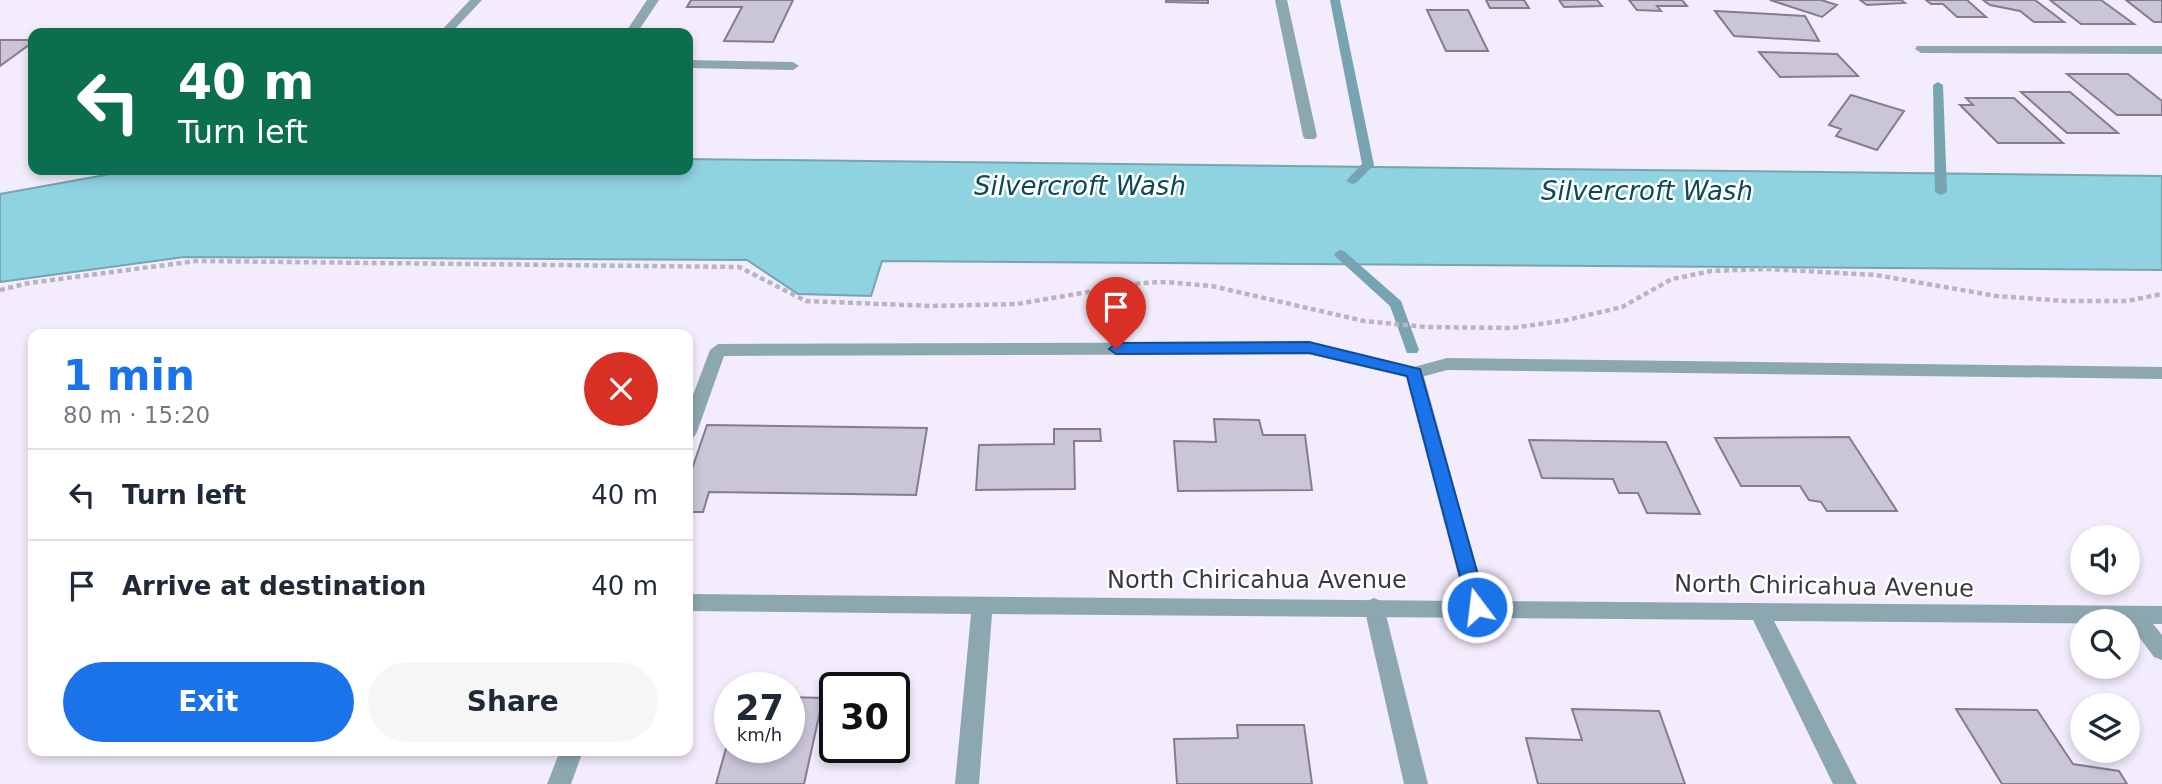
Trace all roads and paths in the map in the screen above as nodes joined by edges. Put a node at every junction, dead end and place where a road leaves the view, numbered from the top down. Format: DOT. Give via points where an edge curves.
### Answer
graph roads {
  1 [pos="476,0"];
  2 [pos="653,0"];
  3 [pos="1281,0"];
  4 [pos="449,28"];
  5 [pos="634,28"];
  6 [pos="1921,49"];
  7 [pos="2162,50"];
  8 [pos="693,64"];
  9 [pos="793,66"];
  10 [pos="1310,136"];
  11 [pos="0,290"];
  12 [pos="2162,294"];
  13 [pos="1414,373"];
  14 [pos="2162,373"];
  15 [pos="693,418"];
  16 [pos="693,603"];
  17 [pos="982,605"];
  18 [pos="1374,607"];
  19 [pos="1477,607"];
  20 [pos="1760,613"];
  21 [pos="2070,615"];
  22 [pos="2140,615"];
  23 [pos="2162,615"];
  24 [pos="2140,623"];
  25 [pos="2162,651"];
  26 [pos="569,756"];
  27 [pos="559,784"];
  28 [pos="967,784"];
  29 [pos="1416,784"];
  30 [pos="1845,784"];
  1 -- 4 [label="street"];
  2 -- 5 [label="street"];
  3 -- 10 [label="street"];
  6 -- 7 [label="street"];
  8 -- 9 [label="street"];
  11 -- 12 [label="path" via="196,261 739,267 806,301 1017,304 1166,282 1212,286 1364,321 1512,328 1622,307 1672,279 1711,271 1876,275 1996,296 2064,301 2127,301"];
  13 -- 14 [label="street" via="1447,364"];
  13 -- 15 [label="street" via="1309,348 718,350"];
  13 -- 19 [label="street"];
  16 -- 17 [label="street, North Chiricahua Avenue"];
  17 -- 18 [label="street, North Chiricahua Avenue"];
  17 -- 28 [label="street"];
  18 -- 19 [label="street, North Chiricahua Avenue"];
  18 -- 29 [label="street"];
  19 -- 20 [label="street, North Chiricahua Avenue"];
  20 -- 21 [label="street, North Chiricahua Avenue"];
  20 -- 30 [label="street"];
  22 -- 23 [label="street, North Chiricahua Avenue"];
  24 -- 25 [label="street"];
  26 -- 27 [label="street"];
}
